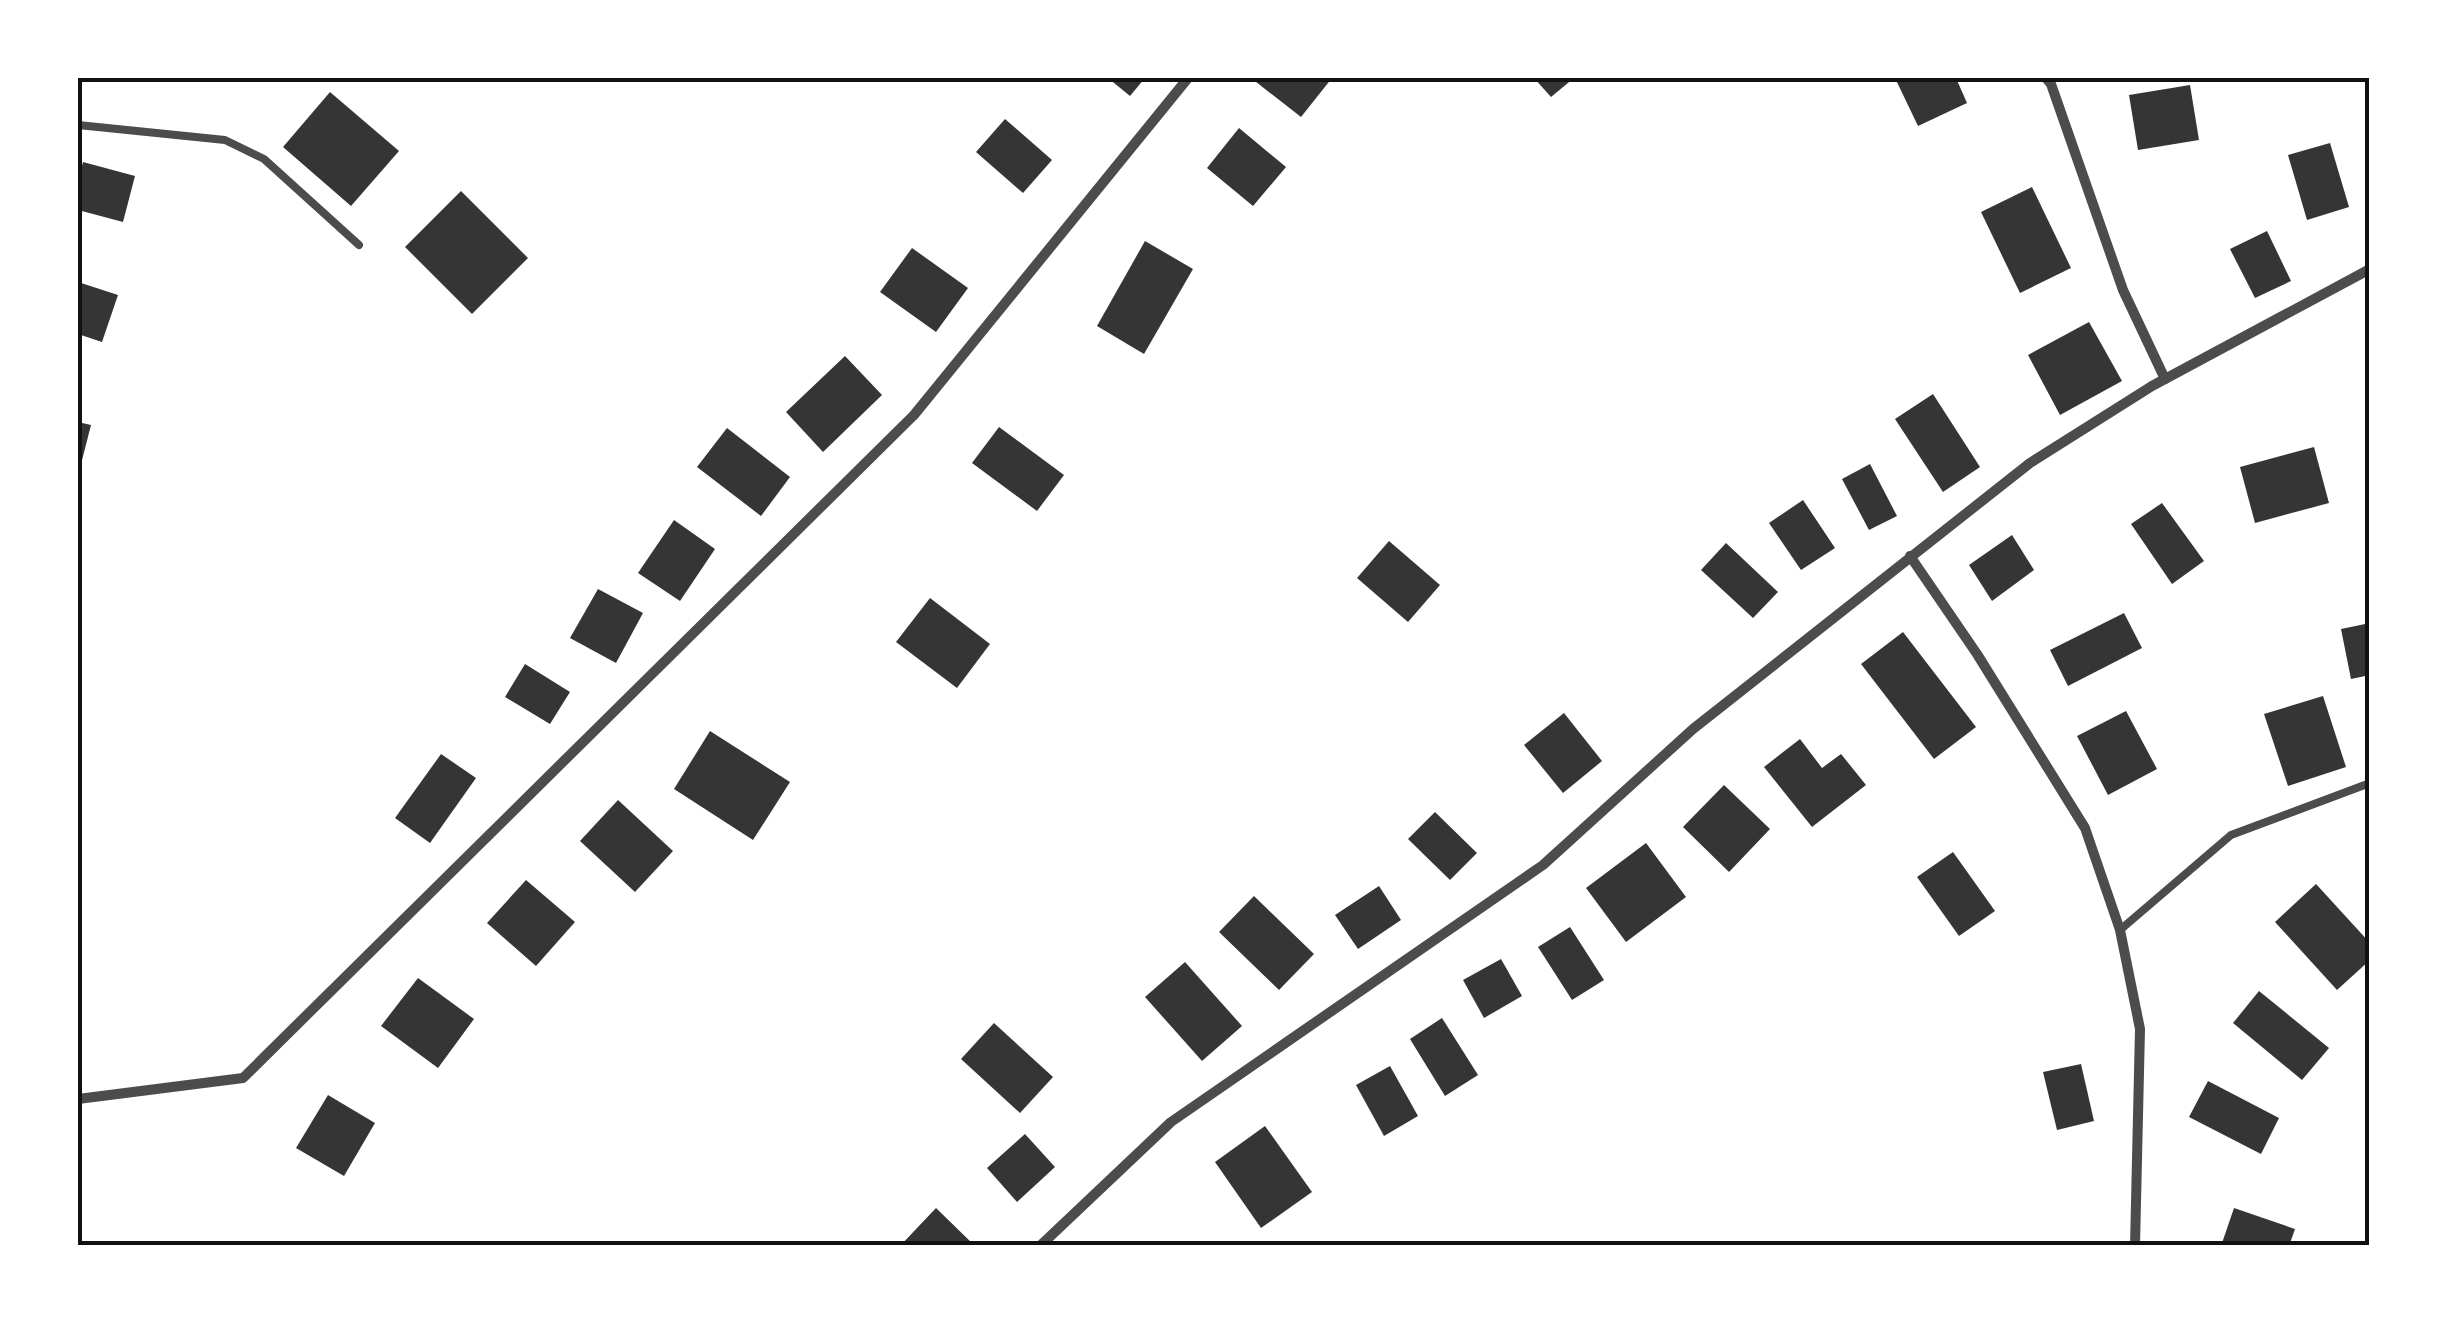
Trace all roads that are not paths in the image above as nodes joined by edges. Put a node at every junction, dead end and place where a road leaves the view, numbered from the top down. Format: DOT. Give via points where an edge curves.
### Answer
graph roads {
  1 [pos="1188,78"];
  2 [pos="2046,78"];
  3 [pos="78,124"];
  4 [pos="359,245"];
  5 [pos="2370,269"];
  6 [pos="2165,379"];
  7 [pos="1910,556"];
  8 [pos="2370,783"];
  9 [pos="2120,930"];
  10 [pos="78,1099"];
  11 [pos="1040,1246"];
  12 [pos="2135,1246"];
  1 -- 10 [label="street" via="914,414 243,1078"];
  2 -- 6 [label="street" via="2122,290"];
  3 -- 4 [label="lane" via="225,140 264,158"];
  5 -- 6 [label="street"];
  6 -- 7 [label="street" via="2030,463"];
  7 -- 9 [label="street" via="2085,828"];
  7 -- 11 [label="street" via="1693,728 1543,866 1172,1122"];
  8 -- 9 [label="lane" via="2232,835"];
  9 -- 12 [label="street" via="2140,1029"];
}
